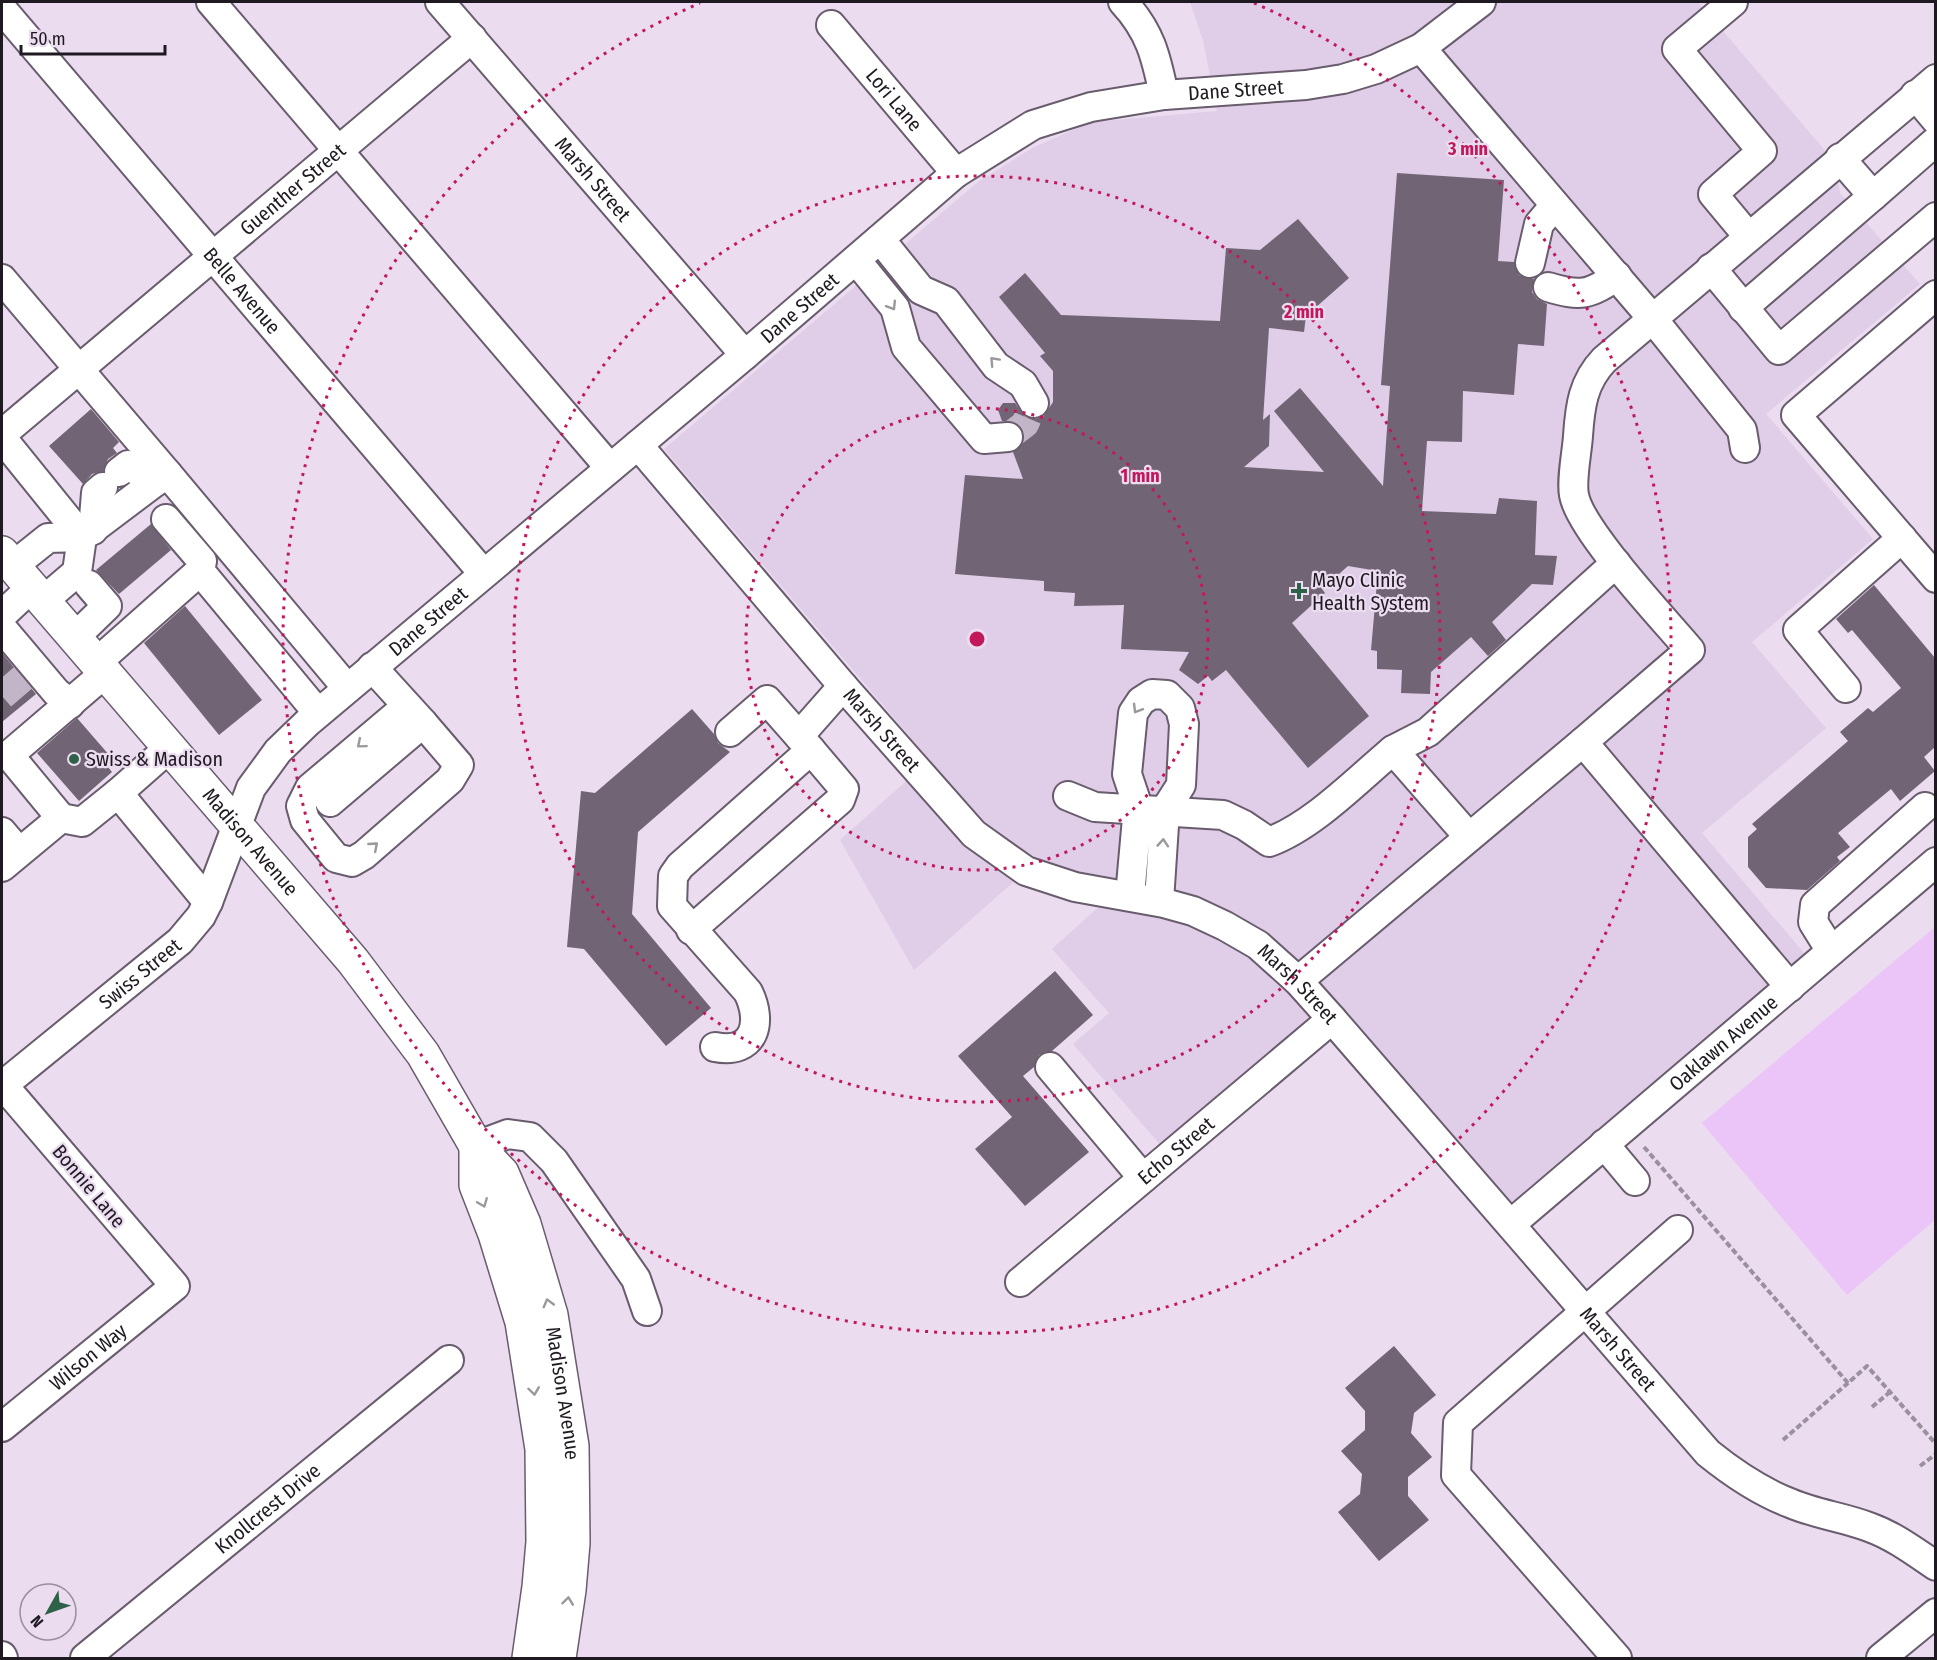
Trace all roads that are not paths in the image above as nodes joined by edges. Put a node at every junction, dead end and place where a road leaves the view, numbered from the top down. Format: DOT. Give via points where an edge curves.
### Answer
graph roads {
  1 [pos="211,2"];
  2 [pos="440,2"];
  3 [pos="1123,2"];
  4 [pos="1481,2"];
  5 [pos="1733,2"];
  6 [pos="2,9"];
  7 [pos="831,25"];
  8 [pos="472,38"];
  9 [pos="1421,48"];
  10 [pos="1925,87"];
  11 [pos="1164,94"];
  12 [pos="1935,120"];
  13 [pos="1935,141"];
  14 [pos="338,151"];
  15 [pos="1840,158"];
  16 [pos="956,173"];
  17 [pos="1873,196"];
  18 [pos="1555,205"];
  19 [pos="1935,217"];
  20 [pos="1748,236"];
  21 [pos="880,239"];
  22 [pos="212,257"];
  23 [pos="856,260"];
  24 [pos="1530,263"];
  25 [pos="1711,268"];
  26 [pos="1617,276"];
  27 [pos="2,279"];
  28 [pos="1548,287"];
  29 [pos="1935,295"];
  30 [pos="1743,308"];
  31 [pos="1652,318"];
  32 [pos="745,355"];
  33 [pos="78,369"];
  34 [pos="1034,403"];
  35 [pos="2,436"];
  36 [pos="1008,437"];
  37 [pos="638,445"];
  38 [pos="1745,448"];
  39 [pos="610,468"];
  40 [pos="161,478"];
  41 [pos="166,519"];
  42 [pos="87,533"];
  43 [pos="1902,538"];
  44 [pos="1616,563"];
  45 [pos="200,571"];
  46 [pos="483,573"];
  47 [pos="22,577"];
  48 [pos="1935,578"];
  49 [pos="88,585"];
  50 [pos="2,615"];
  51 [pos="10,640"];
  52 [pos="92,658"];
  53 [pos="372,667"];
  54 [pos="843,686"];
  55 [pos="347,688"];
  56 [pos="1846,688"];
  57 [pos="63,698"];
  58 [pos="318,713"];
  59 [pos="415,715"];
  60 [pos="730,732"];
  61 [pos="1583,742"];
  62 [pos="805,743"];
  63 [pos="169,748"];
  64 [pos="1393,750"];
  65 [pos="4,751"];
  66 [pos="118,793"];
  67 [pos="1068,796"];
  68 [pos="330,802"];
  69 [pos="1925,807"];
  70 [pos="1152,810"];
  71 [pos="61,818"];
  72 [pos="236,826"];
  73 [pos="1469,837"];
  74 [pos="7,850"];
  75 [pos="1935,862"];
  76 [pos="1130,896"];
  77 [pos="1159,901"];
  78 [pos="208,902"];
  79 [pos="691,930"];
  80 [pos="1831,951"];
  81 [pos="1298,981"];
  82 [pos="1790,987"];
  83 [pos="1332,1019"];
  84 [pos="716,1047"];
  85 [pos="1050,1068"];
  86 [pos="2,1086"];
  87 [pos="1604,1144"];
  88 [pos="476,1146"];
  89 [pos="1143,1178"];
  90 [pos="1635,1181"];
  91 [pos="1510,1224"];
  92 [pos="1678,1230"];
  93 [pos="1020,1281"];
  94 [pos="175,1286"];
  95 [pos="647,1311"];
  96 [pos="1585,1311"];
  97 [pos="449,1360"];
  98 [pos="2,1428"];
  99 [pos="1935,1566"];
  100 [pos="1935,1613"];
  101 [pos="85,1659"];
  102 [pos="529,1659"];
  103 [pos="559,1659"];
  104 [pos="1617,1659"];
  105 [pos="1881,1659"];
  1 -- 14 [label="street"];
  2 -- 8 [label="street, Marsh Street"];
  3 -- 11 [label="street" via="1141,20 1155,53"];
  4 -- 9 [label="street, Dane Street"];
  5 -- 20 [label="street" via="1677,49 1762,151 1713,194"];
  6 -- 22 [label="street, Belle Avenue"];
  7 -- 16 [label="street, Lori Lane"];
  8 -- 14 [label="street, Guenther Street"];
  8 -- 32 [label="street, Marsh Street"];
  9 -- 11 [label="street, Dane Street" via="1343,79"];
  9 -- 18 [label="street"];
  10 -- 12 [label="street"];
  10 -- 15 [label="street"];
  11 -- 16 [label="street, Dane Street" via="1062,114 1033,125"];
  13 -- 17 [label="street"];
  14 -- 22 [label="street, Guenther Street"];
  14 -- 39 [label="street"];
  15 -- 17 [label="street"];
  15 -- 20 [label="street"];
  16 -- 21 [label="street, Dane Street"];
  17 -- 30 [label="street"];
  18 -- 24 [label="street" via="1539,224"];
  18 -- 26 [label="street"];
  19 -- 30 [label="street" via="1779,350"];
  20 -- 25 [label="street"];
  21 -- 23 [label="street, Dane Street"];
  34 -- 21 [label="street, one-way" via="1023,384 996,366 946,302 921,290"];
  22 -- 33 [label="street, Guenther Street"];
  22 -- 46 [label="street, Belle Avenue"];
  23 -- 32 [label="street, Dane Street"];
  23 -- 36 [label="street, one-way" via="895,308 906,347 984,439"];
  25 -- 30 [label="street"];
  25 -- 31 [label="street"];
  26 -- 28 [label="street" via="1593,292 1568,293"];
  26 -- 31 [label="street"];
  27 -- 33 [label="street"];
  29 -- 43 [label="street" via="1796,415"];
  31 -- 38 [label="street" via="1742,430"];
  31 -- 44 [label="street" via="1594,370 1580,406 1574,496"];
  32 -- 37 [label="street, Dane Street"];
  33 -- 35 [label="street, Guenther Street"];
  33 -- 40 [label="street"];
  35 -- 42 [label="street"];
  37 -- 39 [label="street, Dane Street"];
  37 -- 54 [label="street, Marsh Street"];
  39 -- 46 [label="street, Dane Street"];
  40 -- 42 [label="street"];
  40 -- 42 [label="street" via="128,465 96,493"];
  40 -- 55 [label="street"];
  41 -- 45 [label="street" via="202,561"];
  42 -- 47 [label="street" via="48,538"];
  42 -- 47 [label="street" via="77,572"];
  43 -- 48 [label="street"];
  43 -- 56 [label="street" via="1798,630"];
  44 -- 61 [label="street" via="1690,650"];
  44 -- 64 [label="street" via="1428,732"];
  45 -- 52 [label="street"];
  45 -- 58 [label="street"];
  46 -- 53 [label="street, Dane Street"];
  47 -- 50 [label="street"];
  47 -- 52 [label="main road, Madison Avenue"];
  49 -- 52 [label="street" via="107,606"];
  51 -- 57 [label="street"];
  52 -- 57 [label="street"];
  52 -- 63 [label="main road, Madison Avenue"];
  53 -- 55 [label="street, Dane Street"];
  53 -- 59 [label="street"];
  54 -- 62 [label="street"];
  54 -- 76 [label="street, Marsh Street" via="974,834 1026,871 1075,887"];
  55 -- 58 [label="street, Dane Street"];
  57 -- 65 [label="street"];
  58 -- 72 [label="street, Dane Street" via="278,751 251,788"];
  59 -- 59 [label="street, one-way" via="310,788 305,797 304,820 336,858 352,862 364,855 450,780 459,765"];
  59 -- 68 [label="street"];
  60 -- 62 [label="street" via="767,700"];
  61 -- 73 [label="street"];
  61 -- 82 [label="street"];
  62 -- 79 [label="street" via="673,876 672,906"];
  62 -- 79 [label="street" via="844,789 840,800"];
  63 -- 66 [label="street"];
  63 -- 72 [label="main road, Madison Avenue"];
  64 -- 70 [label="street" via="1314,816 1286,836 1269,842 1223,815"];
  64 -- 73 [label="street"];
  65 -- 71 [label="street"];
  66 -- 71 [label="street" via="82,822"];
  66 -- 78 [label="street"];
  67 -- 70 [label="street" via="1095,807"];
  69 -- 80 [label="street" via="1815,904 1813,922"];
  70 -- 76 [label="street"];
  77 -- 70 [label="street, one-way"];
  71 -- 74 [label="street"];
  72 -- 78 [label="street, Swiss Street"];
  72 -- 88 [label="main road, Madison Avenue" via="391,1009 423,1054"];
  73 -- 81 [label="street"];
  75 -- 80 [label="street, Oaklawn Avenue"];
  76 -- 77 [label="street, Marsh Street"];
  77 -- 81 [label="street, Marsh Street" via="1193,911 1233,930 1258,945"];
  78 -- 86 [label="street, Swiss Street" via="180,941"];
  79 -- 84 [label="street" via="748,992 754,1005 754,1031 745,1042 737,1048"];
  80 -- 82 [label="street, Oaklawn Avenue"];
  81 -- 83 [label="street, Marsh Street"];
  82 -- 87 [label="street, Oaklawn Avenue"];
  83 -- 89 [label="street, Echo Street"];
  83 -- 91 [label="street, Marsh Street"];
  85 -- 89 [label="street"];
  86 -- 94 [label="street, Bonnie Lane"];
  87 -- 90 [label="street"];
  87 -- 91 [label="street, Oaklawn Avenue"];
  88 -- 95 [label="street" via="508,1134 530,1137 554,1161 636,1279"];
  88 -- 102 [label="main road, Madison Avenue, one-way" via="476,1185 522,1322 542,1449 543,1542"];
  103 -- 88 [label="main road, Madison Avenue, one-way" via="569,1590 574,1490 560,1356 524,1224 502,1173"];
  89 -- 93 [label="street, Echo Street"];
  91 -- 96 [label="street, Marsh Street"];
  92 -- 96 [label="street"];
  94 -- 98 [label="street, Wilson Way"];
  96 -- 99 [label="street, Marsh Street" via="1708,1453 1736,1476 1792,1504 1869,1527 1903,1542"];
  96 -- 104 [label="street" via="1458,1423 1456,1475"];
  97 -- 101 [label="street, Knollcrest Drive"];
  100 -- 105 [label="street"];
}
